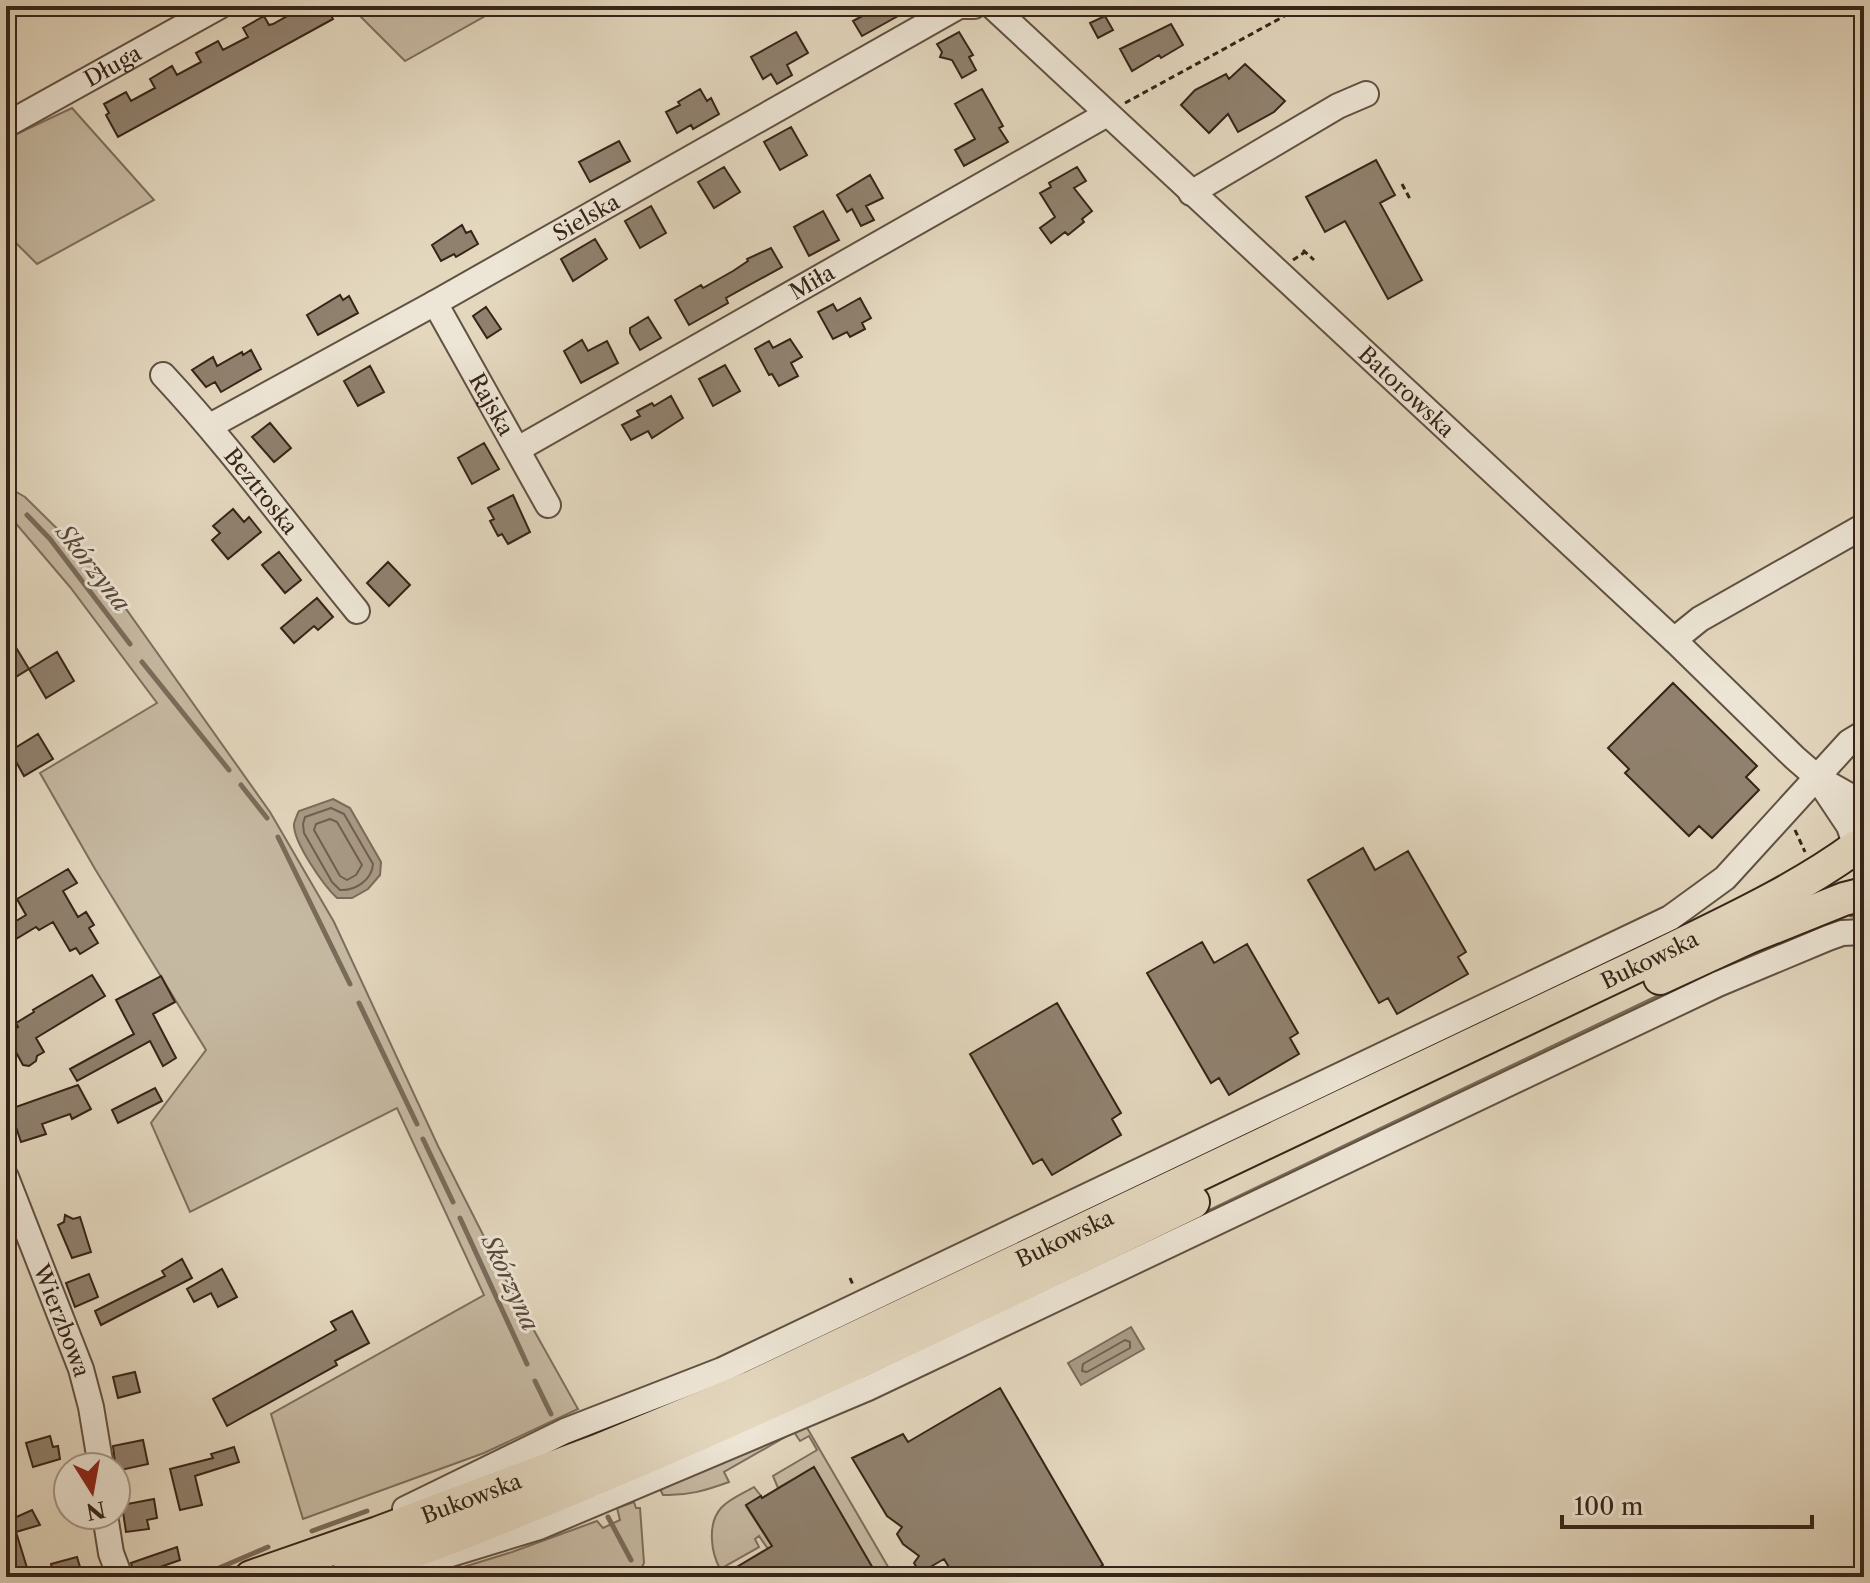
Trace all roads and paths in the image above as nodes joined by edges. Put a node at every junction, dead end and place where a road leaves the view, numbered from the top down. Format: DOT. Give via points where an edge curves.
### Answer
graph roads {
  1 [pos="220,6"];
  2 [pos="959,6"];
  3 [pos="974,6"];
  4 [pos="992,6"];
  5 [pos="1290,13"];
  6 [pos="1366,94"];
  7 [pos="1107,114"];
  8 [pos="6,125"];
  9 [pos="1402,184"];
  10 [pos="1191,193"];
  11 [pos="1410,199"];
  12 [pos="1303,250"];
  13 [pos="1314,260"];
  14 [pos="435,303"];
  15 [pos="163,375"];
  16 [pos="210,426"];
  17 [pos="518,449"];
  18 [pos="548,505"];
  19 [pos="1864,526"];
  20 [pos="357,611"];
  21 [pos="1674,640"];
  22 [pos="1864,733"];
  23 [pos="1818,778"];
  24 [pos="1864,804"];
  25 [pos="1790,819"];
  26 [pos="1860,838"];
  27 [pos="1811,863"];
  28 [pos="1864,886"];
  29 [pos="1864,894"];
  30 [pos="1864,932"];
  31 [pos="6,1177"];
  32 [pos="98,1451"];
  33 [pos="106,1531"];
  34 [pos="378,1533"];
  35 [pos="109,1565"];
  36 [pos="120,1577"];
  37 [pos="251,1577"];
  38 [pos="347,1577"];
  1 -- 8 [label="street, Długa"];
  2 -- 3 [label="street, Sielska"];
  2 -- 14 [label="street, Sielska"];
  4 -- 7 [label="street, Batorowska"];
  5 -- 7 [label="path"];
  6 -- 10 [label="street"];
  7 -- 10 [label="street, Batorowska"];
  7 -- 17 [label="street, Miła"];
  9 -- 11 [label="path"];
  10 -- 21 [label="street, Batorowska"];
  12 -- 13 [label="path"];
  14 -- 16 [label="street, Sielska"];
  14 -- 17 [label="street, Rajska"];
  15 -- 16 [label="street, Beztroska"];
  16 -- 20 [label="street, Beztroska"];
  17 -- 18 [label="street, Rajska"];
  19 -- 21 [label="street" via="1700,619"];
  21 -- 23 [label="street, Batorowska"];
  22 -- 23 [label="street" via="1849,742"];
  23 -- 24 [label="street, Batorowska"];
  23 -- 26 [label="street, Batorowska"];
  23 -- 34 [label="street" via="1725,878 1670,918 722,1370 515,1454 388,1518"];
  25 -- 27 [label="path"];
  26 -- 28 [label="main road" via="1856,859"];
  26 -- 34 [label="main road, Bukowska" via="1782,892 1658,956 754,1386"];
  29 -- 38 [label="main road, Bukowska" via="1735,943 801,1390"];
  30 -- 38 [label="street" via="1842,933 1718,984 868,1388 539,1527 388,1574"];
  31 -- 32 [label="street, Wierzbowa" via="81,1369"];
  33 -- 35 [label="street"];
  34 -- 37 [label="main road, Bukowska"];
  35 -- 36 [label="street"];
}
